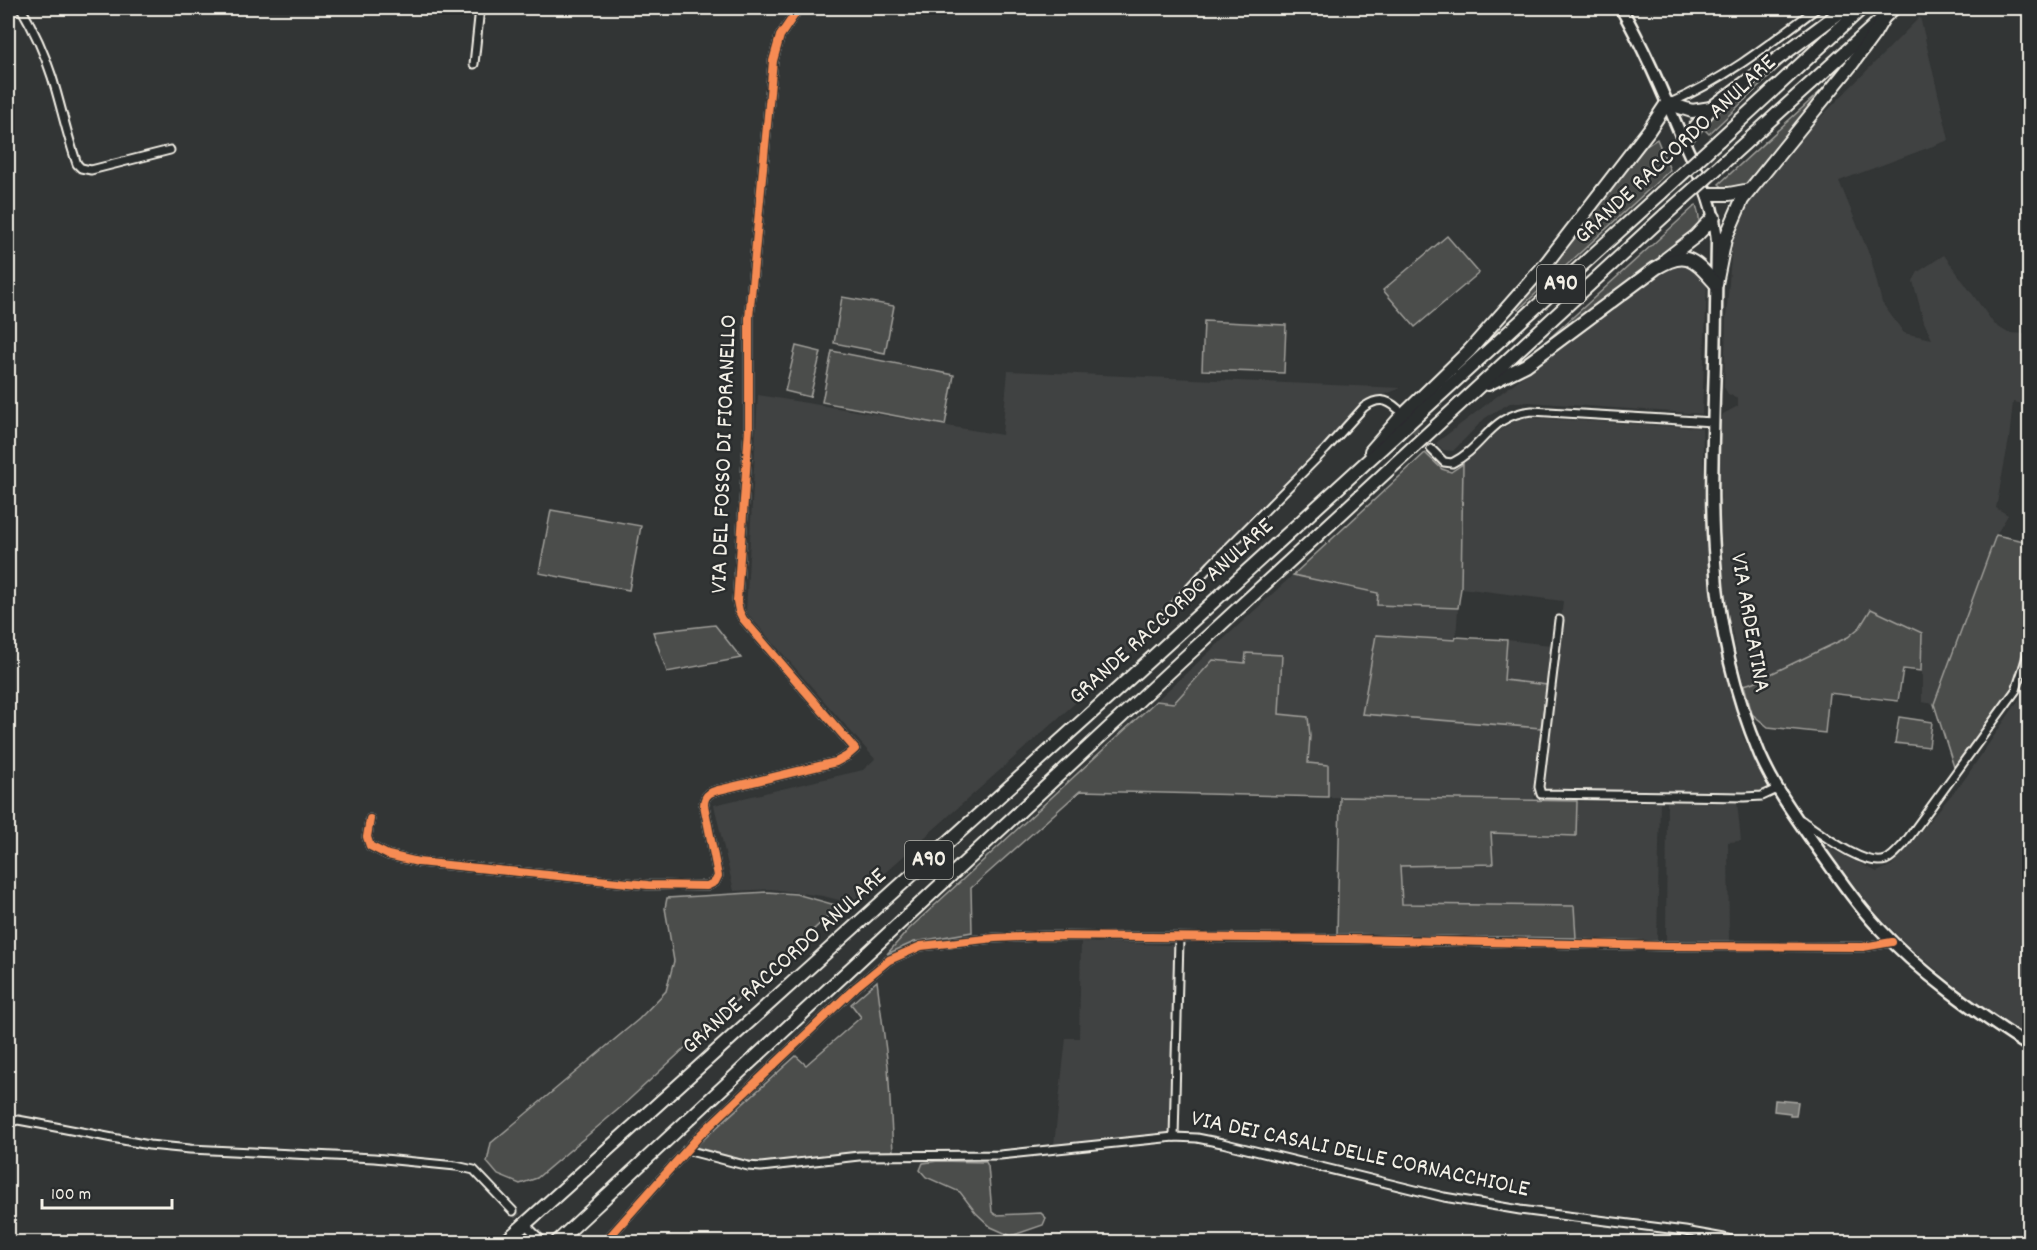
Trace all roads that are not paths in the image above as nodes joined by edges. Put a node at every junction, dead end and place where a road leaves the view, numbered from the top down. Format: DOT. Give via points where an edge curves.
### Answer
graph roads {
  1 [pos="21,8"];
  2 [pos="480,8"];
  3 [pos="799,8"];
  4 [pos="1621,8"];
  5 [pos="1817,8"];
  6 [pos="1846,8"];
  7 [pos="1862,8"];
  8 [pos="1889,11"];
  9 [pos="474,64"];
  10 [pos="1667,104"];
  11 [pos="1711,108"];
  12 [pos="1684,141"];
  13 [pos="170,150"];
  14 [pos="1750,190"];
  15 [pos="1708,194"];
  16 [pos="1714,217"];
  17 [pos="1656,268"];
  18 [pos="1716,284"];
  19 [pos="1476,390"];
  20 [pos="1398,409"];
  21 [pos="1713,422"];
  22 [pos="1431,449"];
  23 [pos="1352,476"];
  24 [pos="1166,614"];
  25 [pos="1559,620"];
  26 [pos="2030,648"];
  27 [pos="1778,789"];
  28 [pos="1794,816"];
  29 [pos="370,819"];
  30 [pos="1179,939"];
  31 [pos="1892,942"];
  32 [pos="2030,1047"];
  33 [pos="8,1123"];
  34 [pos="1174,1137"];
  35 [pos="686,1150"];
  36 [pos="513,1211"];
  37 [pos="528,1227"];
  38 [pos="542,1241"];
  39 [pos="505,1242"];
  40 [pos="557,1242"];
  41 [pos="605,1242"];
  42 [pos="1738,1242"];
  1 -- 13 [label="street" via="45,56 76,164 91,170"];
  2 -- 9 [label="street"];
  3 -- 29 [label="street, VIA DEL FOSSO DI FIORANELLO" via="780,36 772,61 749,318 749,428 737,601 743,619 855,749 836,762 707,795 704,806 718,876 707,886 648,885 418,862 370,846"];
  4 -- 10 [label="main road, VIA ARDEATINA"];
  5 -- 10 [label="street" via="1720,78"];
  6 -- 11 [label="highway"];
  7 -- 23 [label="highway, GRANDE RACCORDO ANULARE / A90, bridge"];
  8 -- 14 [label="highway" via="1852,64"];
  8 -- 19 [label="highway, GRANDE RACCORDO ANULARE / A90, bridge"];
  10 -- 11 [label="highway" via="1692,111"];
  10 -- 12 [label="main road, VIA ARDEATINA"];
  10 -- 23 [label="highway" via="1544,266 1469,351 1388,430"];
  11 -- 12 [label="highway"];
  12 -- 15 [label="main road, VIA ARDEATINA"];
  14 -- 15 [label="highway"];
  14 -- 18 [label="highway" via="1725,239"];
  15 -- 16 [label="main road, VIA ARDEATINA"];
  16 -- 17 [label="highway"];
  16 -- 18 [label="main road, VIA ARDEATINA"];
  17 -- 18 [label="highway" via="1673,258 1687,259 1700,266"];
  17 -- 19 [label="highway" via="1526,365"];
  18 -- 21 [label="main road, VIA ARDEATINA"];
  19 -- 40 [label="highway, GRANDE RACCORDO ANULARE / A90"];
  20 -- 24 [label="street" via="1383,400 1364,407"];
  21 -- 22 [label="street" via="1526,411 1496,425 1452,463 1444,462"];
  21 -- 27 [label="main road, VIA ARDEATINA" via="1714,553 1722,621 1748,722"];
  23 -- 39 [label="highway, GRANDE RACCORDO ANULARE / A90"];
  25 -- 27 [label="street" via="1540,794 1744,797 1762,796"];
  26 -- 28 [label="street" via="2016,690 1890,858 1873,860 1842,848"];
  27 -- 28 [label="main road, VIA ARDEATINA"];
  28 -- 31 [label="main road, VIA ARDEATINA"];
  30 -- 31 [label="street" via="1818,947 1863,947"];
  30 -- 34 [label="street"];
  30 -- 35 [label="street" via="995,938 929,945 900,954 856,987"];
  31 -- 32 [label="main road, VIA ARDEATINA" via="1983,1016"];
  33 -- 36 [label="street" via="18,1120 159,1146 456,1166 474,1170"];
  34 -- 35 [label="street, VIA DEI CASALI DELLE CORNACCHIOLE" via="1000,1155 859,1156 761,1167"];
  34 -- 42 [label="street, VIA DEI CASALI DELLE CORNACCHIOLE" via="1222,1143 1444,1197"];
  35 -- 41 [label="street"];
  37 -- 38 [label="street"];
}
